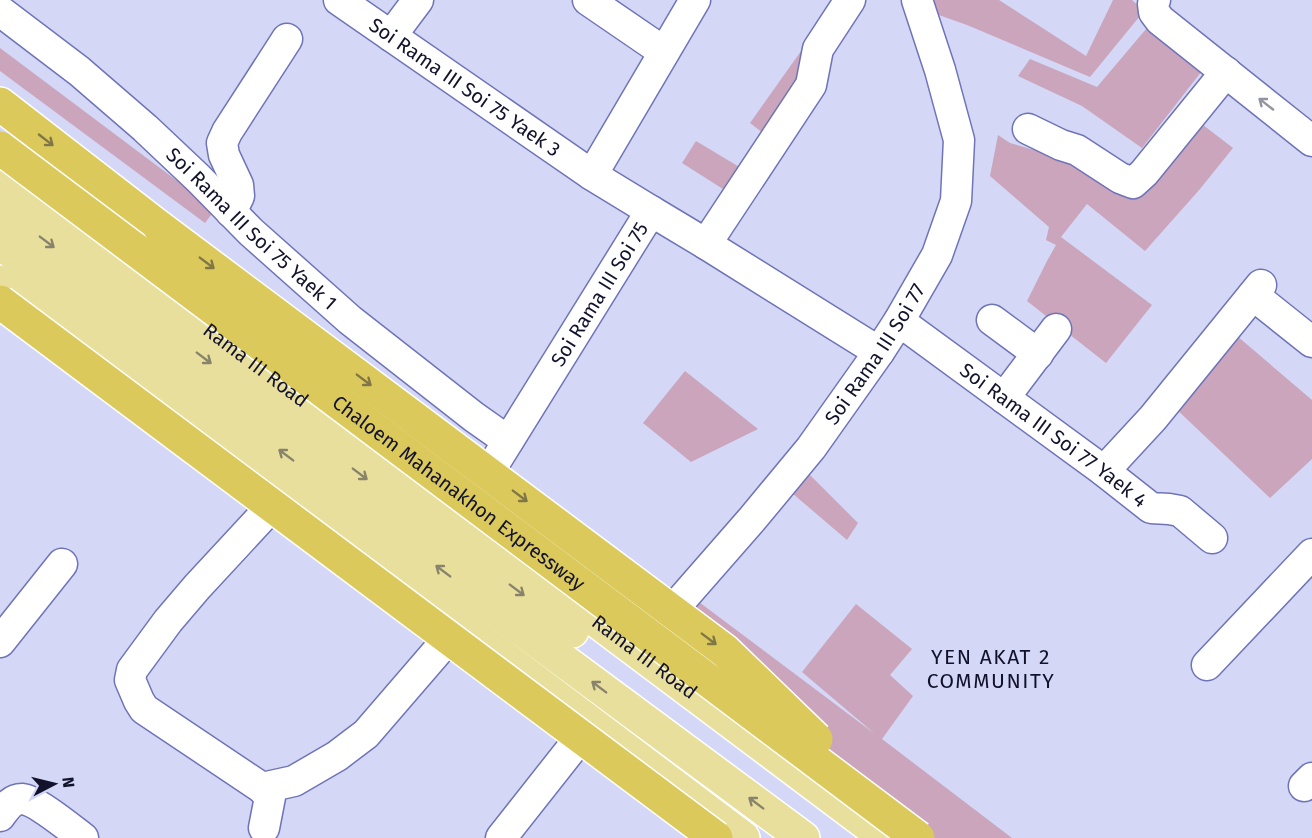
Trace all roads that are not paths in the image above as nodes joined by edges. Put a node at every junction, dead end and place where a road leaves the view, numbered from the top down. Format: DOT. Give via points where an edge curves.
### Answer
graph roads {
  1 [pos="339,0"];
  2 [pos="418,0"];
  3 [pos="588,0"];
  4 [pos="695,0"];
  5 [pos="850,0"];
  6 [pos="917,0"];
  7 [pos="1154,6"];
  8 [pos="0,11"];
  9 [pos="391,36"];
  10 [pos="287,39"];
  11 [pos="664,52"];
  12 [pos="1226,72"];
  13 [pos="0,104"];
  14 [pos="1028,129"];
  15 [pos="1312,141"];
  16 [pos="0,148"];
  17 [pos="0,173"];
  18 [pos="592,175"];
  19 [pos="0,207"];
  20 [pos="651,211"];
  21 [pos="231,212"];
  22 [pos="0,243"];
  23 [pos="706,244"];
  24 [pos="0,282"];
  25 [pos="0,302"];
  26 [pos="992,320"];
  27 [pos="899,321"];
  28 [pos="1056,329"];
  29 [pos="1312,342"];
  30 [pos="879,352"];
  31 [pos="1038,354"];
  32 [pos="1004,398"];
  33 [pos="508,441"];
  34 [pos="1104,471"];
  35 [pos="285,492"];
  36 [pos="460,519"];
  37 [pos="1212,538"];
  38 [pos="1312,554"];
  39 [pos="62,564"];
  40 [pos="460,625"];
  41 [pos="0,642"];
  42 [pos="637,651"];
  43 [pos="1207,665"];
  44 [pos="591,724"];
  45 [pos="262,788"];
  46 [pos="0,816"];
  47 [pos="264,828"];
  48 [pos="726,835"];
  49 [pos="906,837"];
  50 [pos="83,838"];
  51 [pos="501,838"];
  52 [pos="803,838"];
  53 [pos="851,838"];
  1 -- 9 [label="street, Soi Rama III Soi 75 Yaek 3"];
  2 -- 9 [label="street"];
  3 -- 11 [label="street"];
  4 -- 11 [label="street"];
  5 -- 23 [label="street" via="818,49 811,85"];
  6 -- 27 [label="street, Soi Rama III Soi 77" via="958,140 956,201 937,255"];
  7 -- 12 [label="street" via="1160,20"];
  8 -- 21 [label="street, Soi Rama III Soi 75 Yaek 1" via="79,71"];
  9 -- 18 [label="street, Soi Rama III Soi 75 Yaek 3"];
  10 -- 21 [label="street" via="222,143 238,184 239,196"];
  11 -- 18 [label="street"];
  12 -- 14 [label="street" via="1133,183 1077,150"];
  15 -- 12 [label="street, one-way"];
  13 -- 49 [label="highway, one-way, bridge" via="724,651"];
  16 -- 49 [label="highway, Chaloem Mahanakhon Expressway, bridge"];
  17 -- 36 [label="main road, Rama III Road"];
  18 -- 20 [label="street, Soi Rama III Soi 75"];
  19 -- 53 [label="main road, Rama III Road, one-way"];
  20 -- 23 [label="street"];
  20 -- 33 [label="street, Soi Rama III Soi 75"];
  21 -- 33 [label="street, Soi Rama III Soi 75 Yaek 1" via="350,320"];
  52 -- 22 [label="main road, one-way"];
  23 -- 30 [label="street"];
  24 -- 35 [label="main road"];
  25 -- 48 [label="highway, bridge"];
  26 -- 31 [label="street"];
  27 -- 30 [label="street, Soi Rama III Soi 77"];
  27 -- 32 [label="street, Soi Rama III Soi 77 Yaek 4"];
  28 -- 31 [label="street"];
  29 -- 34 [label="street" via="1257,290 1154,418"];
  30 -- 42 [label="street, Soi Rama III Soi 77" via="811,448"];
  31 -- 32 [label="street"];
  32 -- 34 [label="street, Soi Rama III Soi 77 Yaek 4"];
  33 -- 36 [label="street, Soi Rama III Soi 75"];
  34 -- 37 [label="street, Soi Rama III Soi 77 Yaek 4" via="1152,508 1180,511"];
  35 -- 40 [label="main road"];
  35 -- 45 [label="street" via="197,586 132,670 130,680 144,709"];
  36 -- 42 [label="main road, Rama III Road"];
  38 -- 43 [label="street"];
  39 -- 41 [label="street"];
  40 -- 44 [label="main road"];
  40 -- 45 [label="street" via="366,734 294,781"];
  42 -- 49 [label="main road, Rama III Road"];
  44 -- 48 [label="main road"];
  44 -- 51 [label="street"];
  45 -- 47 [label="street" via="270,797"];
  46 -- 50 [label="street" via="10,803 22,799 36,804"];
}
